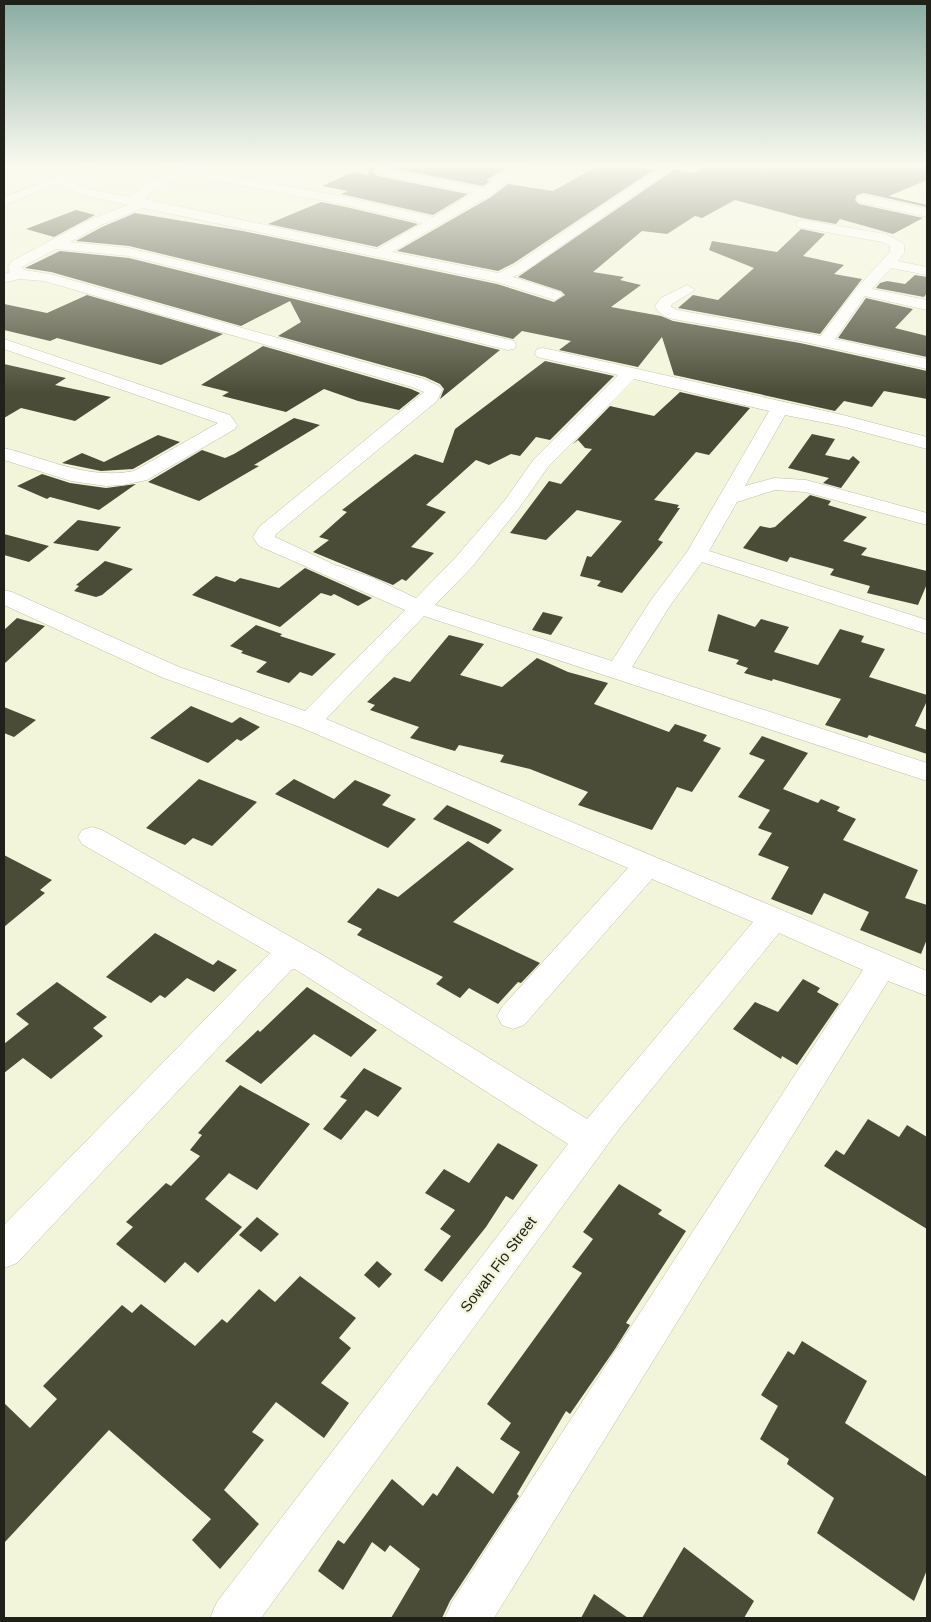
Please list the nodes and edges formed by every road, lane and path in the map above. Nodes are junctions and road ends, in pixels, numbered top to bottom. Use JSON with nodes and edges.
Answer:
{"nodes":[{"id":1,"x":59,"y":243,"type":"edge"},
{"id":2,"x":322,"y":243,"type":"edge"},
{"id":3,"x":398,"y":243,"type":"edge"},
{"id":4,"x":557,"y":243,"type":"edge"},
{"id":5,"x":894,"y":243,"type":"edge"},
{"id":6,"x":55,"y":245,"type":"junction"},
{"id":7,"x":381,"y":253,"type":"junction"},
{"id":8,"x":888,"y":263,"type":"junction"},
{"id":9,"x":927,"y":271,"type":"edge"},
{"id":10,"x":11,"y":277,"type":"edge"},
{"id":11,"x":500,"y":278,"type":"junction"},
{"id":12,"x":687,"y":290,"type":"dead end"},
{"id":13,"x":862,"y":291,"type":"junction"},
{"id":14,"x":555,"y":295,"type":"dead end"},
{"id":15,"x":927,"y":304,"type":"edge"},
{"id":16,"x":825,"y":342,"type":"junction"},
{"id":17,"x":4,"y":344,"type":"edge"},
{"id":18,"x":508,"y":345,"type":"dead end"},
{"id":19,"x":542,"y":353,"type":"dead end"},
{"id":20,"x":927,"y":364,"type":"edge"},
{"id":21,"x":629,"y":374,"type":"junction"},
{"id":22,"x":780,"y":408,"type":"junction"},
{"id":23,"x":927,"y":443,"type":"edge"},
{"id":24,"x":4,"y":454,"type":"edge"},
{"id":25,"x":729,"y":498,"type":"junction"},
{"id":26,"x":927,"y":519,"type":"edge"},
{"id":27,"x":698,"y":554,"type":"junction"},
{"id":28,"x":4,"y":597,"type":"edge"},
{"id":29,"x":419,"y":608,"type":"junction"},
{"id":30,"x":927,"y":627,"type":"edge"},
{"id":31,"x":618,"y":670,"type":"junction"},
{"id":32,"x":309,"y":721,"type":"junction"},
{"id":33,"x":927,"y":772,"type":"edge"},
{"id":34,"x":92,"y":837,"type":"dead end"},
{"id":35,"x":648,"y":865,"type":"junction"},
{"id":36,"x":774,"y":918,"type":"junction"},
{"id":37,"x":310,"y":962,"type":"junction"},
{"id":38,"x":882,"y":966,"type":"junction"},
{"id":39,"x":927,"y":984,"type":"edge"},
{"id":40,"x":513,"y":1016,"type":"dead end"},
{"id":41,"x":591,"y":1140,"type":"junction"},
{"id":42,"x":4,"y":1251,"type":"edge"},
{"id":43,"x":233,"y":1618,"type":"edge"},
{"id":44,"x":468,"y":1618,"type":"edge"}],
"edges":[{"from":1,"to":6,"type":"street"},
{"from":2,"to":7,"type":"street"},
{"from":3,"to":7,"type":"street"},
{"from":4,"to":11,"type":"street"},
{"from":5,"to":8,"type":"street"},
{"from":6,"to":10,"type":"street"},
{"from":6,"to":18,"type":"street"},
{"from":7,"to":11,"type":"street"},
{"from":8,"to":9,"type":"street"},
{"from":8,"to":13,"type":"street"},
{"from":10,"to":29,"type":"street"},
{"from":11,"to":14,"type":"street"},
{"from":12,"to":16,"type":"street"},
{"from":13,"to":15,"type":"street"},
{"from":13,"to":16,"type":"street"},
{"from":16,"to":20,"type":"street"},
{"from":17,"to":24,"type":"street"},
{"from":19,"to":21,"type":"street"},
{"from":21,"to":22,"type":"street"},
{"from":21,"to":29,"type":"street"},
{"from":22,"to":23,"type":"street"},
{"from":22,"to":25,"type":"street"},
{"from":25,"to":26,"type":"street"},
{"from":25,"to":27,"type":"street"},
{"from":27,"to":30,"type":"street"},
{"from":27,"to":31,"type":"street"},
{"from":28,"to":32,"type":"street"},
{"from":29,"to":31,"type":"street"},
{"from":29,"to":32,"type":"street"},
{"from":31,"to":33,"type":"street"},
{"from":32,"to":35,"type":"street"},
{"from":34,"to":37,"type":"street"},
{"from":35,"to":36,"type":"street"},
{"from":35,"to":40,"type":"street"},
{"from":36,"to":38,"type":"street"},
{"from":36,"to":41,"type":"street","name":"Sowah Fio Street"},
{"from":37,"to":41,"type":"street"},
{"from":37,"to":42,"type":"street"},
{"from":38,"to":39,"type":"street"},
{"from":38,"to":44,"type":"street"},
{"from":41,"to":43,"type":"street","name":"Sowah Fio Street"}]}
